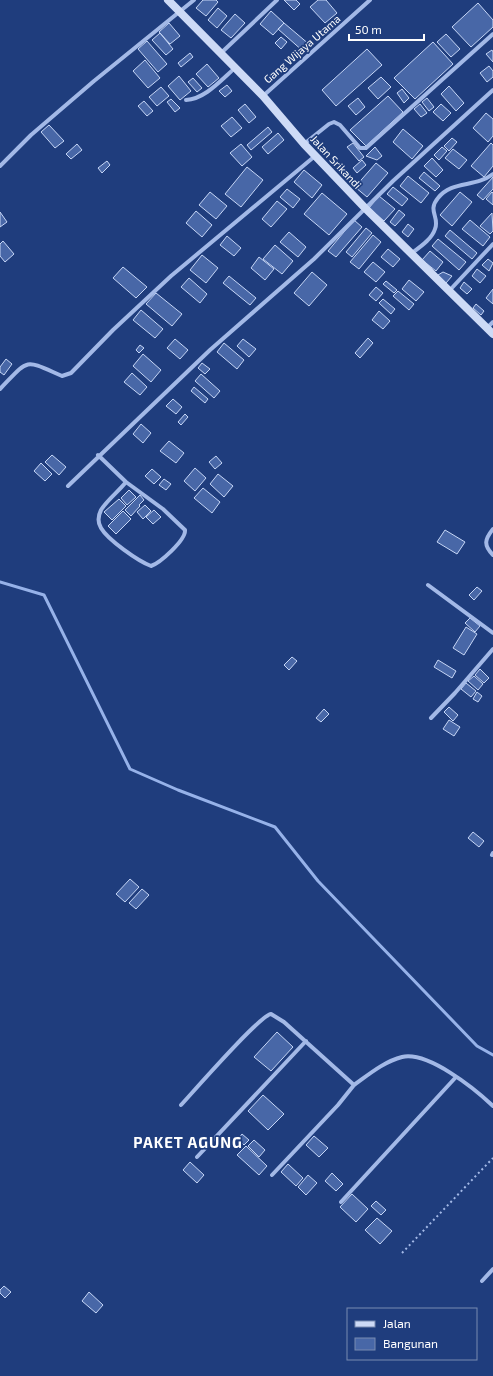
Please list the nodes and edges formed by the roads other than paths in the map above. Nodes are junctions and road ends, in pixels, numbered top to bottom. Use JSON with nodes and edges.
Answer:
{"nodes":[{"id":1,"x":168,"y":0,"type":"edge"},
{"id":2,"x":194,"y":0,"type":"edge"},
{"id":3,"x":277,"y":0,"type":"edge"},
{"id":4,"x":370,"y":0,"type":"edge"},
{"id":5,"x":180,"y":12,"type":"junction"},
{"id":6,"x":493,"y":34,"type":"edge"},
{"id":7,"x":220,"y":54,"type":"junction"},
{"id":8,"x":235,"y":68,"type":"junction"},
{"id":9,"x":493,"y":90,"type":"edge"},
{"id":10,"x":262,"y":96,"type":"junction"},
{"id":11,"x":186,"y":100,"type":"dead end"},
{"id":12,"x":304,"y":144,"type":"junction"},
{"id":13,"x":315,"y":156,"type":"junction"},
{"id":14,"x":0,"y":166,"type":"edge"},
{"id":15,"x":493,"y":174,"type":"edge"},
{"id":16,"x":365,"y":208,"type":"junction"},
{"id":17,"x":493,"y":244,"type":"edge"},
{"id":18,"x":412,"y":253,"type":"junction"},
{"id":19,"x":449,"y":291,"type":"junction"},
{"id":20,"x":493,"y":322,"type":"edge"},
{"id":21,"x":490,"y":331,"type":"edge"},
{"id":22,"x":0,"y":389,"type":"edge"},
{"id":23,"x":98,"y":455,"type":"junction"},
{"id":24,"x":126,"y":482,"type":"junction"},
{"id":25,"x":68,"y":486,"type":"dead end"},
{"id":26,"x":493,"y":529,"type":"edge"},
{"id":27,"x":493,"y":554,"type":"edge"},
{"id":28,"x":428,"y":585,"type":"dead end"},
{"id":29,"x":493,"y":633,"type":"edge"},
{"id":30,"x":493,"y":649,"type":"edge"},
{"id":31,"x":431,"y":718,"type":"dead end"},
{"id":32,"x":306,"y":1041,"type":"junction"},
{"id":33,"x":456,"y":1077,"type":"junction"},
{"id":34,"x":354,"y":1085,"type":"junction"},
{"id":35,"x":181,"y":1105,"type":"dead end"},
{"id":36,"x":493,"y":1106,"type":"edge"},
{"id":37,"x":197,"y":1157,"type":"dead end"},
{"id":38,"x":272,"y":1174,"type":"dead end"},
{"id":39,"x":341,"y":1202,"type":"dead end"},
{"id":40,"x":493,"y":1269,"type":"edge"},
{"id":41,"x":482,"y":1281,"type":"dead end"}],
"edges":[{"from":1,"to":5,"type":"street","name":"Jalan Srikandi"},
{"from":2,"to":5,"type":"street"},
{"from":3,"to":7,"type":"street"},
{"from":4,"to":10,"type":"street","name":"Gang Wijaya Utama"},
{"from":5,"to":7,"type":"street","name":"Jalan Srikandi"},
{"from":5,"to":14,"type":"street"},
{"from":6,"to":12,"type":"street"},
{"from":7,"to":8,"type":"street","name":"Jalan Srikandi"},
{"from":8,"to":10,"type":"street","name":"Jalan Srikandi"},
{"from":8,"to":11,"type":"street"},
{"from":9,"to":16,"type":"street"},
{"from":10,"to":12,"type":"street","name":"Jalan Srikandi"},
{"from":12,"to":13,"type":"street","name":"Jalan Srikandi"},
{"from":13,"to":16,"type":"street","name":"Jalan Srikandi"},
{"from":13,"to":22,"type":"street"},
{"from":15,"to":18,"type":"street"},
{"from":16,"to":18,"type":"street","name":"Jalan Srikandi"},
{"from":16,"to":23,"type":"street"},
{"from":17,"to":19,"type":"street"},
{"from":18,"to":19,"type":"street","name":"Jalan Srikandi"},
{"from":19,"to":21,"type":"street","name":"Jalan Srikandi"},
{"from":20,"to":21,"type":"street"},
{"from":23,"to":24,"type":"street"},
{"from":23,"to":25,"type":"street"},
{"from":24,"to":24,"type":"street"},
{"from":26,"to":27,"type":"street"},
{"from":28,"to":29,"type":"street"},
{"from":30,"to":31,"type":"street"},
{"from":32,"to":34,"type":"street"},
{"from":32,"to":35,"type":"street"},
{"from":32,"to":37,"type":"street"},
{"from":33,"to":34,"type":"street"},
{"from":33,"to":36,"type":"street"},
{"from":33,"to":39,"type":"street"},
{"from":34,"to":38,"type":"street"},
{"from":40,"to":41,"type":"street"}]}
